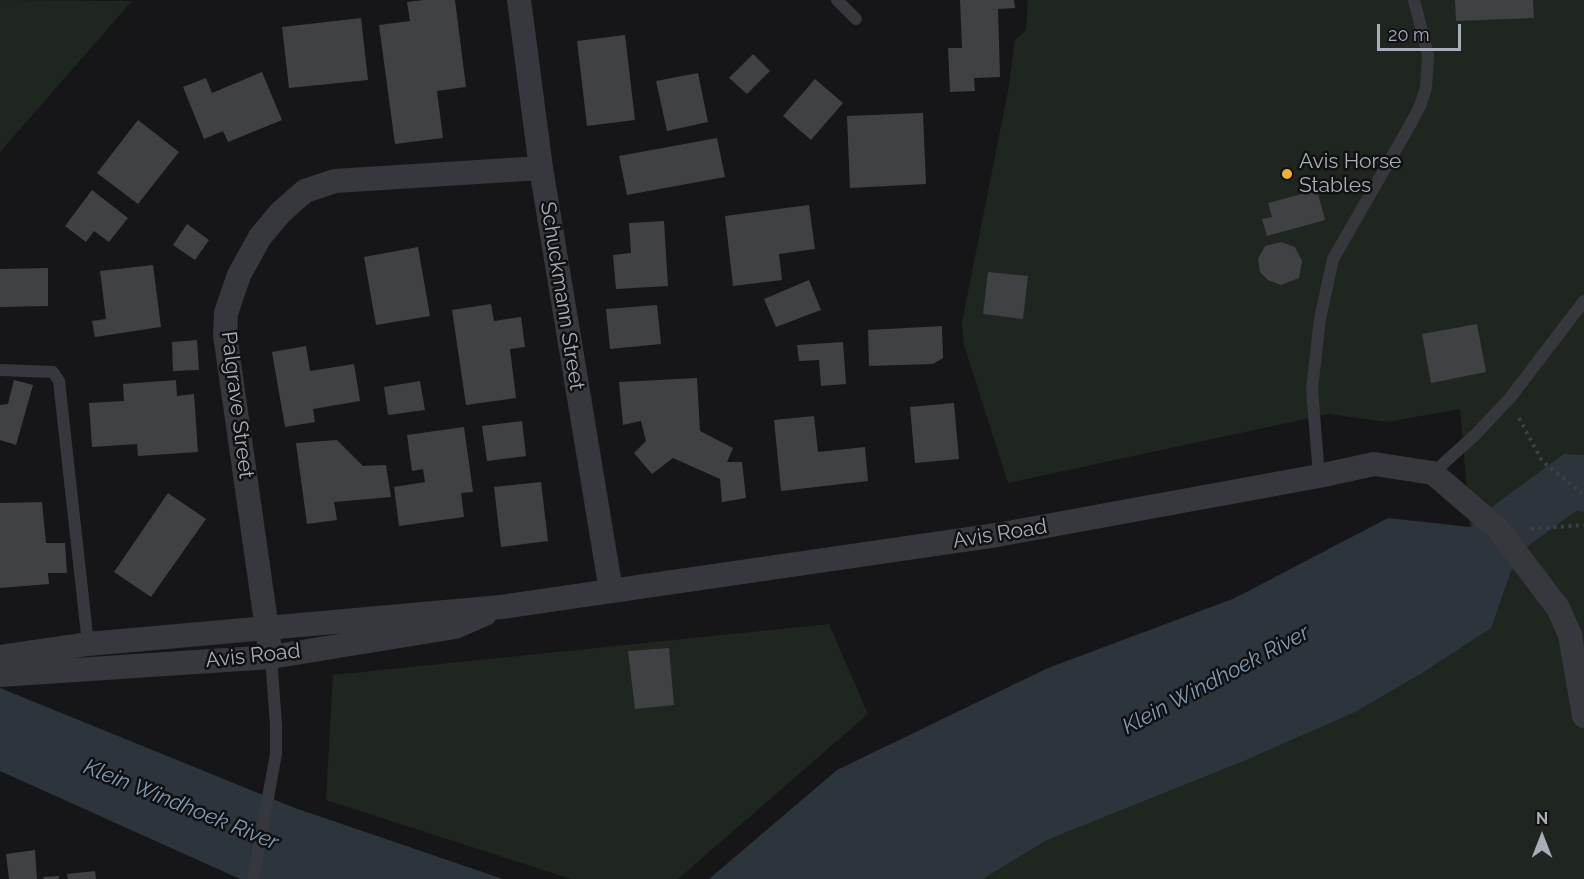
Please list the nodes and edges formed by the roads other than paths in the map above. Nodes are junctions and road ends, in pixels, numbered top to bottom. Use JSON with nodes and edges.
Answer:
{"nodes":[{"id":1,"x":519,"y":0,"type":"edge"},
{"id":2,"x":837,"y":0,"type":"edge"},
{"id":3,"x":1414,"y":0,"type":"edge"},
{"id":4,"x":856,"y":19,"type":"dead end"},
{"id":5,"x":541,"y":168,"type":"junction"},
{"id":6,"x":1584,"y":301,"type":"edge"},
{"id":7,"x":0,"y":370,"type":"edge"},
{"id":8,"x":1432,"y":473,"type":"junction"},
{"id":9,"x":1319,"y":476,"type":"junction"},
{"id":10,"x":611,"y":591,"type":"junction"},
{"id":11,"x":501,"y":607,"type":"junction"},
{"id":12,"x":267,"y":627,"type":"junction"},
{"id":13,"x":88,"y":644,"type":"junction"},
{"id":14,"x":0,"y":657,"type":"edge"},
{"id":15,"x":271,"y":657,"type":"junction"},
{"id":16,"x":0,"y":675,"type":"edge"},
{"id":17,"x":1584,"y":716,"type":"edge"},
{"id":18,"x":253,"y":879,"type":"edge"}],
"edges":[{"from":1,"to":5,"type":"street","name":"Schuckmann Street"},
{"from":2,"to":4,"type":"lane"},
{"from":3,"to":9,"type":"lane"},
{"from":5,"to":10,"type":"street","name":"Schuckmann Street"},
{"from":5,"to":12,"type":"street","name":"Palgrave Street"},
{"from":6,"to":8,"type":"lane"},
{"from":7,"to":13,"type":"lane"},
{"from":8,"to":9,"type":"street","name":"Avis Road"},
{"from":8,"to":17,"type":"street"},
{"from":9,"to":10,"type":"street","name":"Avis Road"},
{"from":10,"to":11,"type":"street","name":"Avis Road"},
{"from":11,"to":12,"type":"street","name":"Avis Road"},
{"from":11,"to":15,"type":"street","name":"Avis Road"},
{"from":12,"to":13,"type":"street","name":"Avis Road"},
{"from":12,"to":15,"type":"street","name":"Palgrave Street"},
{"from":13,"to":14,"type":"street","name":"Avis Road"},
{"from":15,"to":16,"type":"street","name":"Avis Road"},
{"from":15,"to":18,"type":"lane","name":"Palgrave Street"}]}
